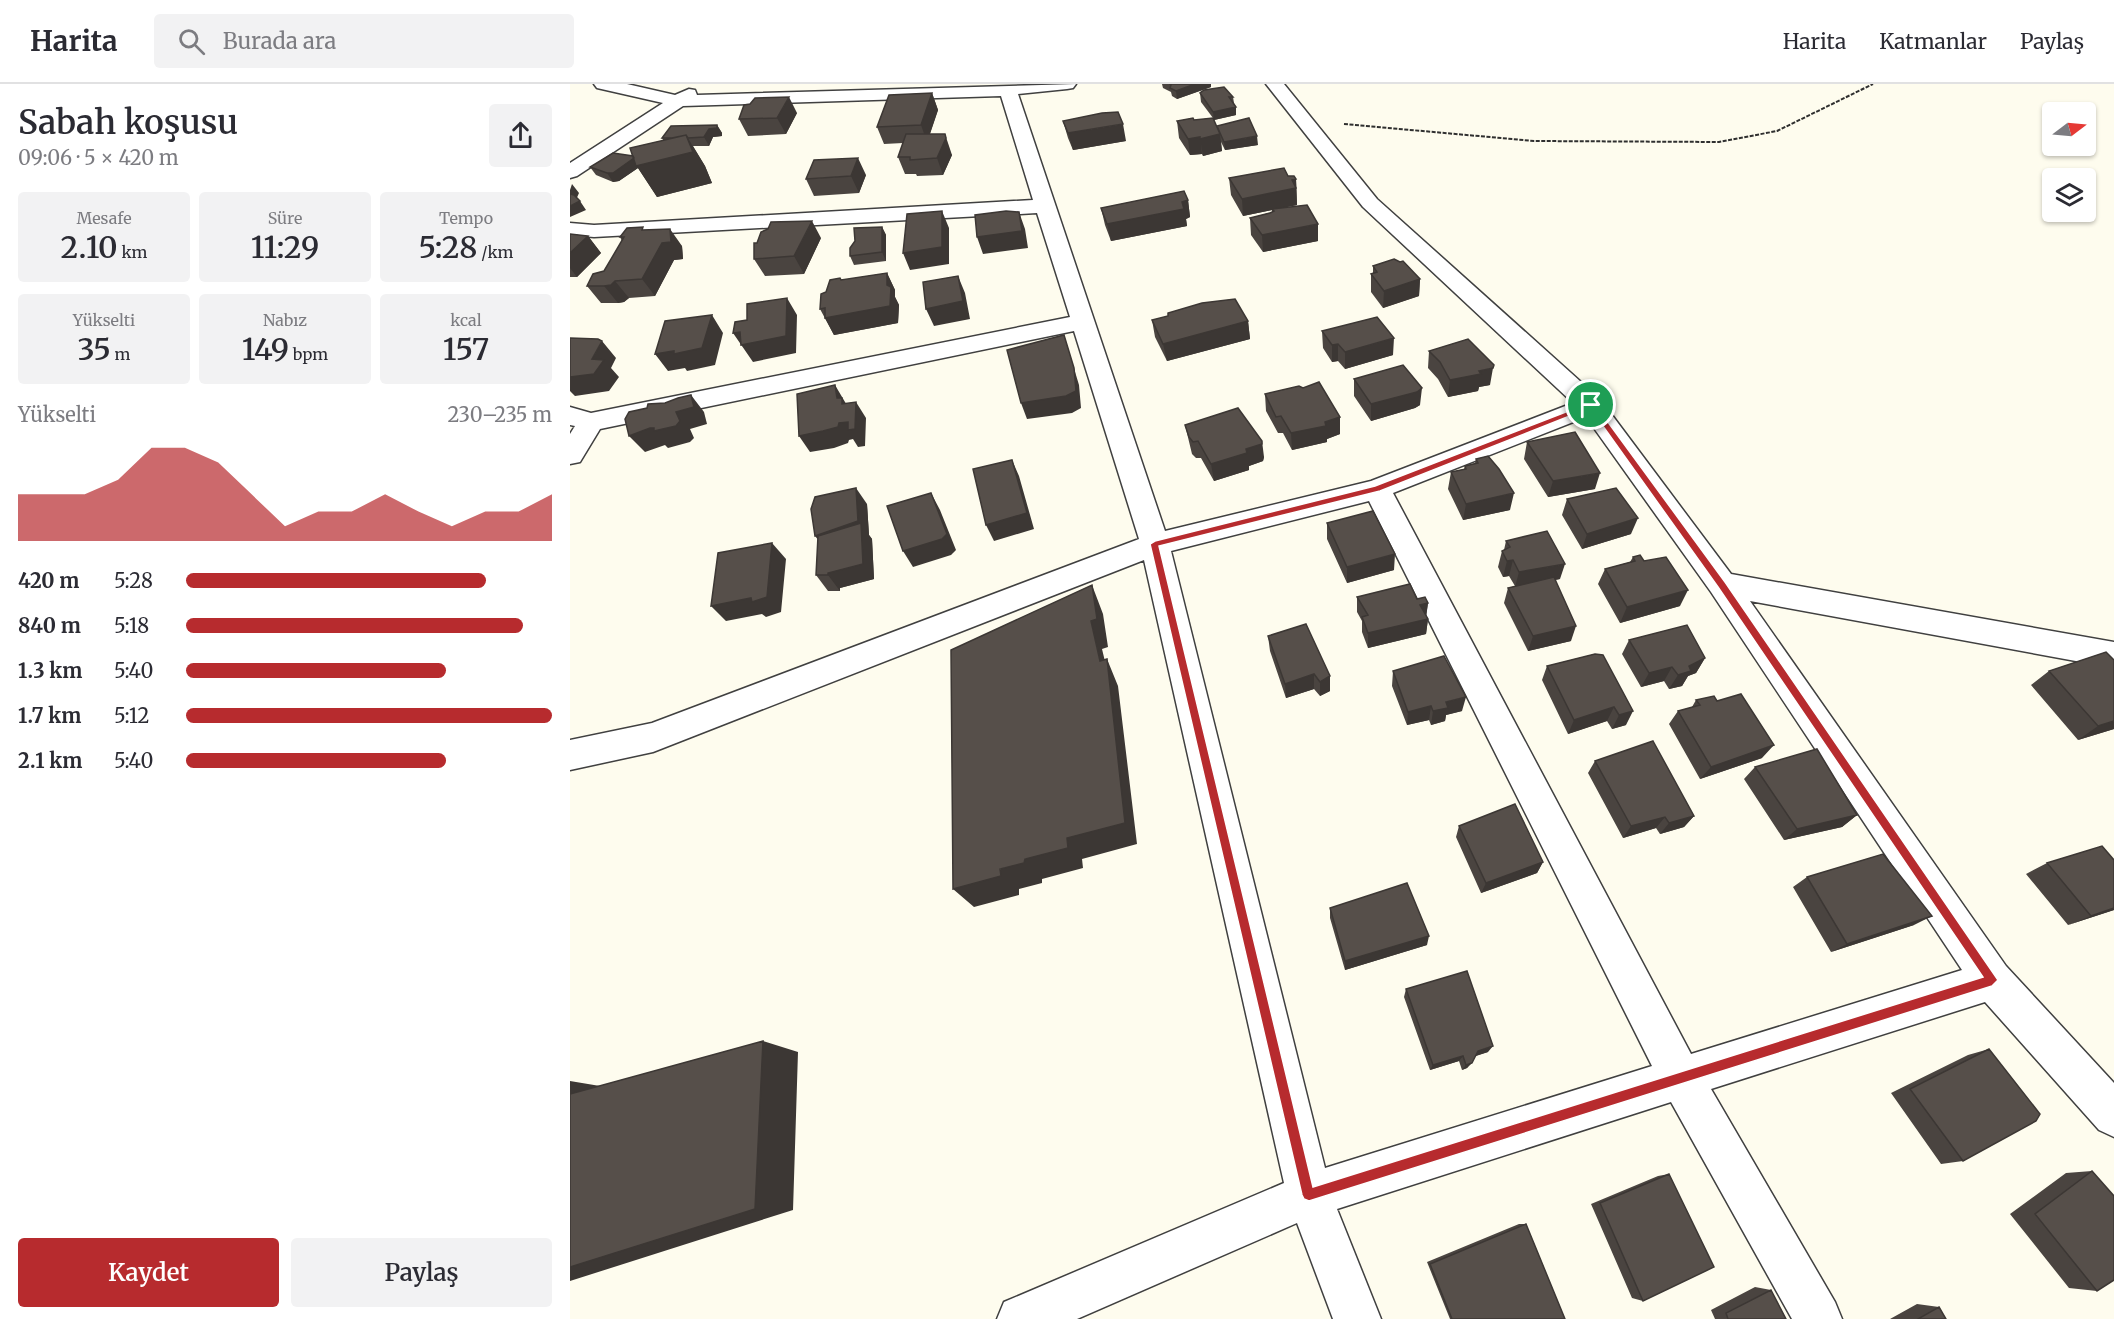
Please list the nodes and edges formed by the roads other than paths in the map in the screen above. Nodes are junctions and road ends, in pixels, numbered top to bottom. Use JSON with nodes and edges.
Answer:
{"nodes":[{"id":1,"x":603,"y":84,"type":"edge"},
{"id":2,"x":706,"y":84,"type":"edge"},
{"id":3,"x":1067,"y":84,"type":"edge"},
{"id":4,"x":1275,"y":84,"type":"edge"},
{"id":5,"x":1008,"y":90,"type":"junction"},
{"id":6,"x":678,"y":101,"type":"junction"},
{"id":7,"x":570,"y":172,"type":"edge"},
{"id":8,"x":1045,"y":206,"type":"junction"},
{"id":9,"x":570,"y":229,"type":"edge"},
{"id":10,"x":1082,"y":322,"type":"junction"},
{"id":11,"x":1591,"y":405,"type":"junction"},
{"id":12,"x":581,"y":419,"type":"edge"},
{"id":13,"x":570,"y":455,"type":"edge"},
{"id":14,"x":1377,"y":489,"type":"junction"},
{"id":15,"x":1155,"y":544,"type":"junction"},
{"id":16,"x":1722,"y":584,"type":"junction"},
{"id":17,"x":2114,"y":654,"type":"edge"},
{"id":18,"x":570,"y":755,"type":"edge"},
{"id":19,"x":1992,"y":980,"type":"junction"},
{"id":20,"x":1681,"y":1078,"type":"junction"},
{"id":21,"x":2114,"y":1115,"type":"edge"},
{"id":22,"x":1309,"y":1195,"type":"junction"},
{"id":23,"x":1020,"y":1319,"type":"edge"},
{"id":24,"x":1357,"y":1319,"type":"edge"},
{"id":25,"x":1818,"y":1319,"type":"edge"}],
"edges":[{"from":1,"to":6,"type":"street"},
{"from":2,"to":6,"type":"street"},
{"from":3,"to":5,"type":"street"},
{"from":4,"to":11,"type":"street"},
{"from":5,"to":6,"type":"street"},
{"from":5,"to":8,"type":"street"},
{"from":6,"to":7,"type":"street"},
{"from":8,"to":9,"type":"street"},
{"from":8,"to":10,"type":"street"},
{"from":10,"to":12,"type":"street"},
{"from":10,"to":15,"type":"street"},
{"from":11,"to":14,"type":"street"},
{"from":11,"to":16,"type":"street"},
{"from":12,"to":13,"type":"street"},
{"from":14,"to":15,"type":"street"},
{"from":14,"to":20,"type":"street"},
{"from":15,"to":18,"type":"street"},
{"from":15,"to":22,"type":"street"},
{"from":16,"to":17,"type":"street"},
{"from":16,"to":19,"type":"street"},
{"from":19,"to":20,"type":"street"},
{"from":19,"to":21,"type":"street"},
{"from":20,"to":22,"type":"street"},
{"from":20,"to":25,"type":"street"},
{"from":22,"to":23,"type":"street"},
{"from":22,"to":24,"type":"street"}]}
